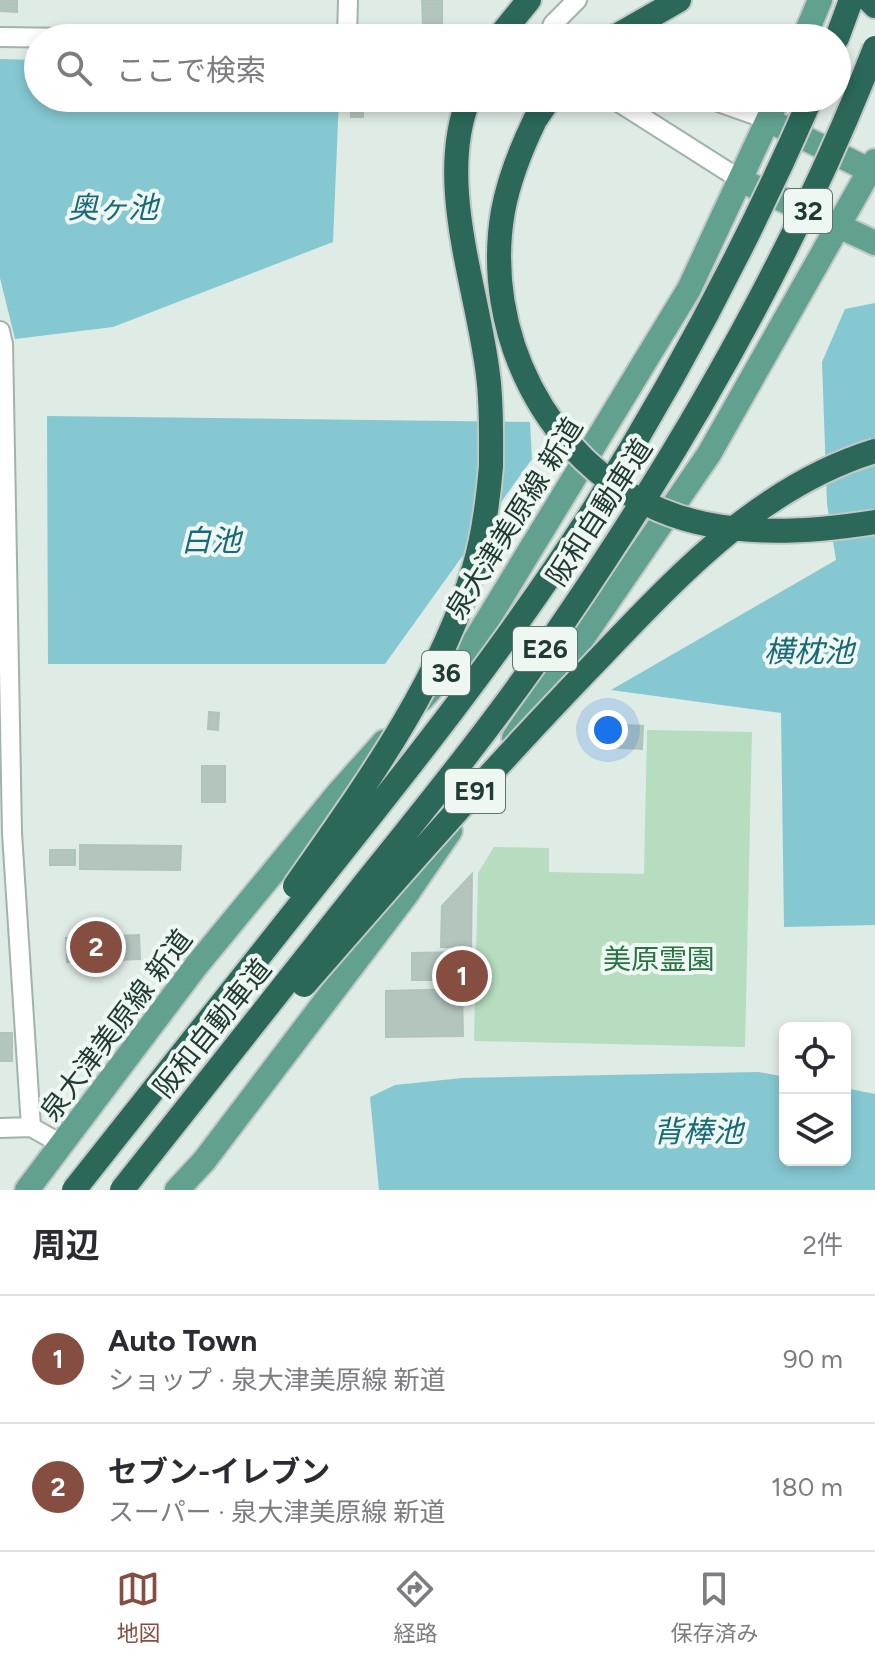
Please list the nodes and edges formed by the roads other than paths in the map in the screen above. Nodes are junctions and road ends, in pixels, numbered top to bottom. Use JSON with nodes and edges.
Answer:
{"nodes":[{"id":1,"x":348,"y":0,"type":"edge"},
{"id":2,"x":529,"y":0,"type":"edge"},
{"id":3,"x":577,"y":0,"type":"edge"},
{"id":4,"x":679,"y":0,"type":"edge"},
{"id":5,"x":820,"y":0,"type":"edge"},
{"id":6,"x":851,"y":0,"type":"edge"},
{"id":7,"x":869,"y":0,"type":"edge"},
{"id":8,"x":875,"y":6,"type":"edge"},
{"id":9,"x":347,"y":24,"type":"edge"},
{"id":10,"x":509,"y":24,"type":"edge"},
{"id":11,"x":553,"y":24,"type":"edge"},
{"id":12,"x":637,"y":24,"type":"edge"},
{"id":13,"x":810,"y":24,"type":"edge"},
{"id":14,"x":842,"y":24,"type":"edge"},
{"id":15,"x":0,"y":37,"type":"edge"},
{"id":16,"x":24,"y":37,"type":"edge"},
{"id":17,"x":875,"y":48,"type":"edge"},
{"id":18,"x":851,"y":103,"type":"edge"},
{"id":19,"x":466,"y":112,"type":"edge"},
{"id":20,"x":540,"y":112,"type":"edge"},
{"id":21,"x":634,"y":112,"type":"edge"},
{"id":22,"x":772,"y":112,"type":"edge"},
{"id":23,"x":778,"y":112,"type":"edge"},
{"id":24,"x":805,"y":112,"type":"edge"},
{"id":25,"x":847,"y":112,"type":"edge"},
{"id":26,"x":874,"y":168,"type":"edge"},
{"id":27,"x":741,"y":180,"type":"junction"},
{"id":28,"x":839,"y":224,"type":"junction"},
{"id":29,"x":875,"y":243,"type":"edge"},
{"id":30,"x":1,"y":340,"type":"edge"},
{"id":31,"x":875,"y":451,"type":"edge"},
{"id":32,"x":875,"y":522,"type":"edge"},
{"id":33,"x":9,"y":935,"type":"edge"},
{"id":34,"x":171,"y":1066,"type":"junction"},
{"id":35,"x":31,"y":1127,"type":"junction"},
{"id":36,"x":0,"y":1128,"type":"edge"},
{"id":37,"x":63,"y":1145,"type":"junction"},
{"id":38,"x":27,"y":1190,"type":"edge"},
{"id":39,"x":74,"y":1190,"type":"edge"},
{"id":40,"x":124,"y":1190,"type":"edge"},
{"id":41,"x":177,"y":1190,"type":"edge"}],
"edges":[{"from":1,"to":9,"type":"street"},
{"from":2,"to":10,"type":"highway"},
{"from":3,"to":11,"type":"street"},
{"from":4,"to":12,"type":"highway"},
{"from":5,"to":13,"type":"main road"},
{"from":6,"to":14,"type":"highway"},
{"from":7,"to":8,"type":"highway"},
{"from":15,"to":16,"type":"street"},
{"from":17,"to":18,"type":"highway","name":"阪和自動車道","number":"E26","bridge":true},
{"from":19,"to":34,"type":"highway","bridge":true},
{"from":20,"to":32,"type":"highway","bridge":true},
{"from":21,"to":27,"type":"street"},
{"from":22,"to":27,"type":"main road","name":"泉大津美原線 新道","number":"36"},
{"from":23,"to":26,"type":"main road","number":"32"},
{"from":24,"to":34,"type":"highway","name":"阪和自動車道","number":"E26","bridge":true},
{"from":25,"to":40,"type":"highway","name":"阪和自動車道","number":"E26","bridge":true},
{"from":26,"to":28,"type":"main road"},
{"from":27,"to":28,"type":"main road","number":"32"},
{"from":27,"to":37,"type":"main road","name":"泉大津美原線 新道","number":"36"},
{"from":28,"to":29,"type":"main road","number":"32"},
{"from":28,"to":41,"type":"main road"},
{"from":30,"to":33,"type":"street"},
{"from":31,"to":40,"type":"highway","number":"E91","bridge":true},
{"from":33,"to":35,"type":"street"},
{"from":34,"to":39,"type":"highway","name":"阪和自動車道","number":"E26","bridge":true},
{"from":35,"to":36,"type":"street"},
{"from":35,"to":37,"type":"street"},
{"from":37,"to":38,"type":"main road","name":"泉大津美原線 新道","number":"36"}]}
